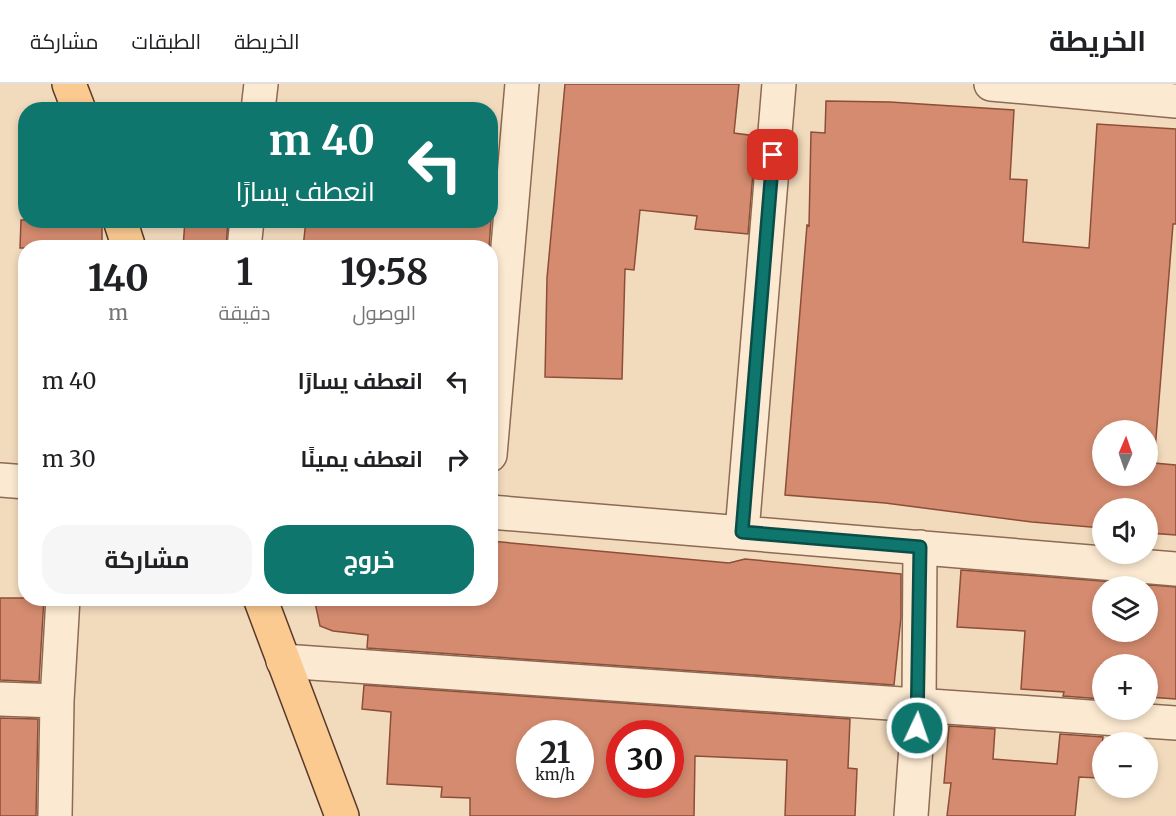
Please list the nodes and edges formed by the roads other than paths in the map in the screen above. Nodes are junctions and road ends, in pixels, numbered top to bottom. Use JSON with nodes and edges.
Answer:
{"nodes":[{"id":1,"x":69,"y":84,"type":"edge"},
{"id":2,"x":261,"y":84,"type":"edge"},
{"id":3,"x":522,"y":84,"type":"edge"},
{"id":4,"x":779,"y":84,"type":"edge"},
{"id":5,"x":991,"y":84,"type":"edge"},
{"id":6,"x":1023,"y":86,"type":"edge"},
{"id":7,"x":1176,"y":101,"type":"edge"},
{"id":8,"x":76,"y":102,"type":"edge"},
{"id":9,"x":259,"y":102,"type":"edge"},
{"id":10,"x":498,"y":362,"type":"edge"},
{"id":11,"x":0,"y":480,"type":"edge"},
{"id":12,"x":18,"y":481,"type":"edge"},
{"id":13,"x":498,"y":513,"type":"edge"},
{"id":14,"x":742,"y":532,"type":"junction"},
{"id":15,"x":920,"y":547,"type":"junction"},
{"id":16,"x":1176,"y":569,"type":"edge"},
{"id":17,"x":63,"y":606,"type":"edge"},
{"id":18,"x":263,"y":606,"type":"edge"},
{"id":19,"x":284,"y":661,"type":"junction"},
{"id":20,"x":0,"y":699,"type":"edge"},
{"id":21,"x":57,"y":701,"type":"junction"},
{"id":22,"x":919,"y":705,"type":"junction"},
{"id":23,"x":1176,"y":723,"type":"edge"},
{"id":24,"x":55,"y":816,"type":"edge"},
{"id":25,"x":342,"y":816,"type":"edge"},
{"id":26,"x":911,"y":816,"type":"edge"}],
"edges":[{"from":1,"to":8,"type":"main road"},
{"from":2,"to":9,"type":"street"},
{"from":3,"to":10,"type":"street"},
{"from":4,"to":14,"type":"street"},
{"from":5,"to":6,"type":"street"},
{"from":6,"to":7,"type":"street"},
{"from":11,"to":12,"type":"street"},
{"from":13,"to":14,"type":"street"},
{"from":14,"to":15,"type":"street"},
{"from":15,"to":16,"type":"street"},
{"from":15,"to":22,"type":"street"},
{"from":17,"to":21,"type":"street"},
{"from":18,"to":19,"type":"main road"},
{"from":19,"to":22,"type":"street"},
{"from":19,"to":25,"type":"main road"},
{"from":20,"to":21,"type":"street"},
{"from":21,"to":24,"type":"street"},
{"from":22,"to":23,"type":"street"},
{"from":22,"to":26,"type":"street"}]}
